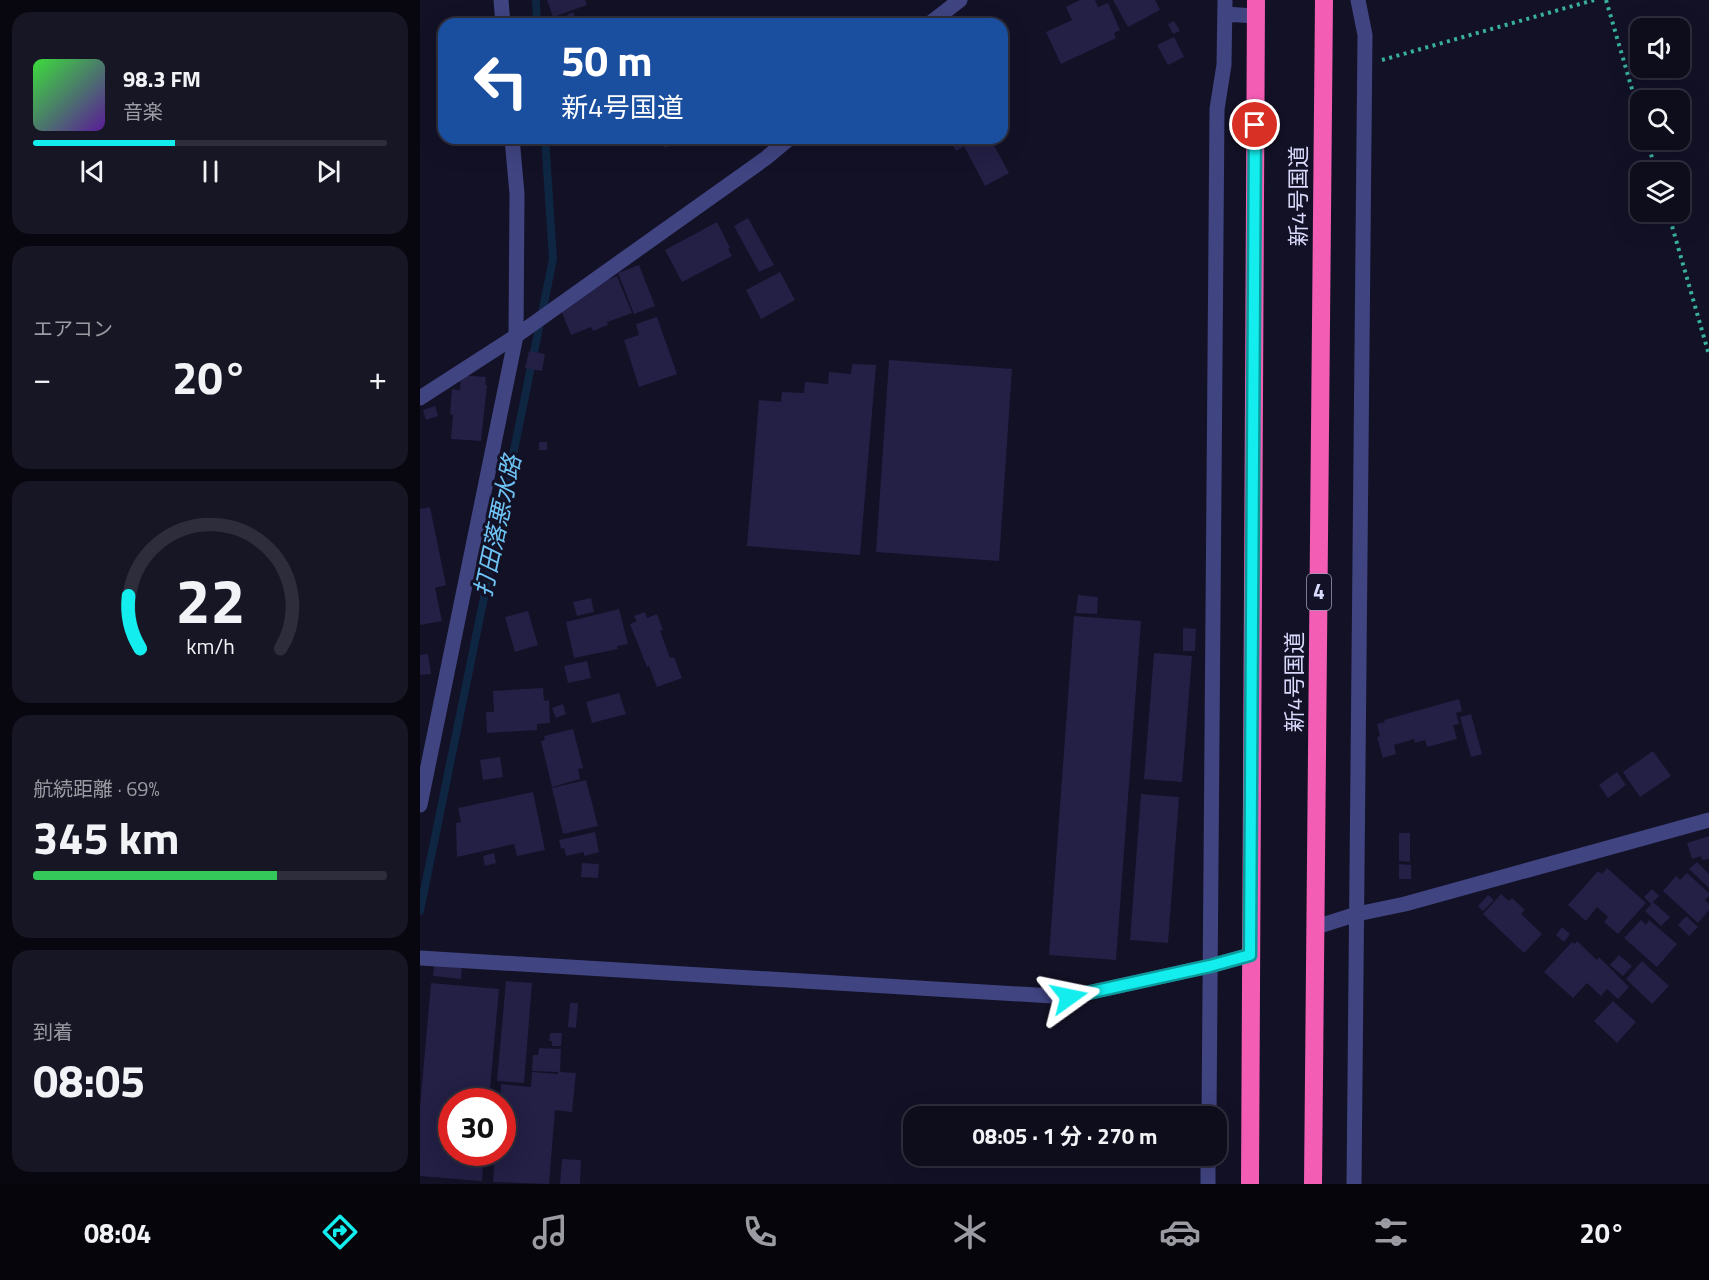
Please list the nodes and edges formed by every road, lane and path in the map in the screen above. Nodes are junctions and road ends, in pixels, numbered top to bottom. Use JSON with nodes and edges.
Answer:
{"nodes":[{"id":1,"x":501,"y":0,"type":"edge"},
{"id":2,"x":1324,"y":0,"type":"edge"},
{"id":3,"x":1358,"y":0,"type":"edge"},
{"id":4,"x":1594,"y":0,"type":"edge"},
{"id":5,"x":1606,"y":0,"type":"edge"},
{"id":6,"x":950,"y":3,"type":"edge"},
{"id":7,"x":1225,"y":7,"type":"edge"},
{"id":8,"x":1256,"y":8,"type":"edge"},
{"id":9,"x":502,"y":18,"type":"edge"},
{"id":10,"x":934,"y":18,"type":"edge"},
{"id":11,"x":1364,"y":65,"type":"junction"},
{"id":12,"x":1632,"y":90,"type":"edge"},
{"id":13,"x":513,"y":144,"type":"edge"},
{"id":14,"x":783,"y":144,"type":"edge"},
{"id":15,"x":1671,"y":222,"type":"edge"},
{"id":16,"x":516,"y":336,"type":"junction"},
{"id":17,"x":1709,"y":355,"type":"edge"},
{"id":18,"x":420,"y":398,"type":"edge"},
{"id":19,"x":420,"y":805,"type":"edge"},
{"id":20,"x":1709,"y":820,"type":"edge"},
{"id":21,"x":1357,"y":914,"type":"junction"},
{"id":22,"x":1316,"y":927,"type":"junction"},
{"id":23,"x":1250,"y":955,"type":"junction"},
{"id":24,"x":420,"y":958,"type":"edge"},
{"id":25,"x":1210,"y":966,"type":"junction"},
{"id":26,"x":1209,"y":1106,"type":"edge"},
{"id":27,"x":1208,"y":1166,"type":"edge"},
{"id":28,"x":1208,"y":1184,"type":"edge"},
{"id":29,"x":1250,"y":1184,"type":"edge"},
{"id":30,"x":1313,"y":1184,"type":"edge"},
{"id":31,"x":1354,"y":1184,"type":"edge"}],
"edges":[{"from":1,"to":9,"type":"street"},
{"from":2,"to":22,"type":"highway","name":"新4号国道","number":"4"},
{"from":3,"to":11,"type":"street"},
{"from":4,"to":11,"type":"path"},
{"from":5,"to":12,"type":"path"},
{"from":6,"to":10,"type":"street"},
{"from":7,"to":8,"type":"street"},
{"from":7,"to":25,"type":"street"},
{"from":8,"to":23,"type":"highway","name":"新4号国道"},
{"from":11,"to":21,"type":"street"},
{"from":13,"to":16,"type":"street"},
{"from":14,"to":16,"type":"street"},
{"from":15,"to":17,"type":"path"},
{"from":16,"to":18,"type":"street"},
{"from":16,"to":19,"type":"street"},
{"from":20,"to":21,"type":"street"},
{"from":21,"to":22,"type":"street"},
{"from":21,"to":31,"type":"street"},
{"from":22,"to":30,"type":"highway","name":"新4号国道","number":"4"},
{"from":23,"to":25,"type":"street"},
{"from":23,"to":29,"type":"highway","name":"新4号国道"},
{"from":24,"to":25,"type":"street"},
{"from":25,"to":26,"type":"street"},
{"from":27,"to":28,"type":"street"}]}
